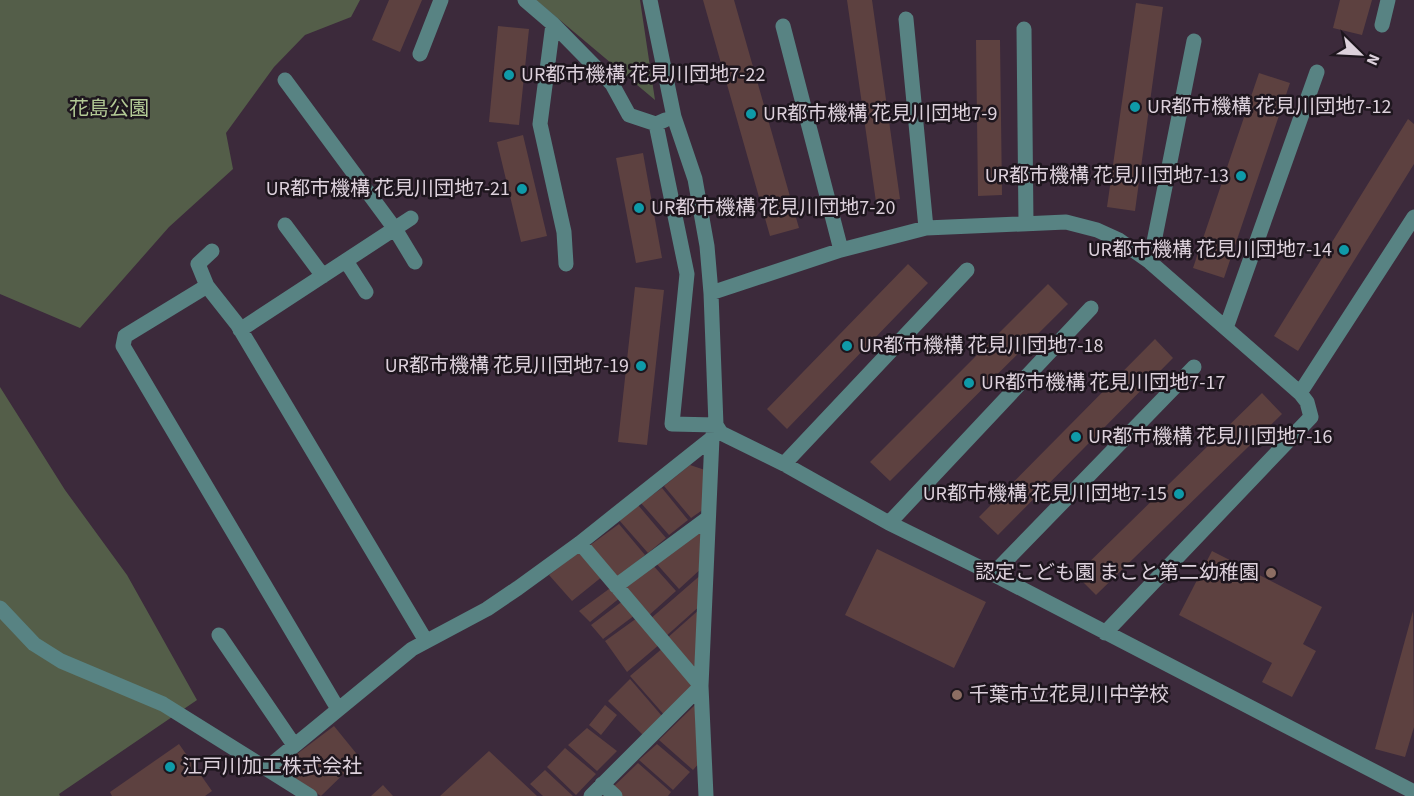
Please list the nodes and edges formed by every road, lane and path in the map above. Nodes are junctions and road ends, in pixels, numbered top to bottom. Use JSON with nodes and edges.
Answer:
{"nodes":[{"id":1,"x":441,"y":0,"type":"edge"},
{"id":2,"x":525,"y":0,"type":"edge"},
{"id":3,"x":650,"y":0,"type":"edge"},
{"id":4,"x":1388,"y":0,"type":"edge"},
{"id":5,"x":906,"y":19,"type":"dead end"},
{"id":6,"x":553,"y":24,"type":"junction"},
{"id":7,"x":1382,"y":25,"type":"dead end"},
{"id":8,"x":783,"y":26,"type":"dead end"},
{"id":9,"x":1023,"y":29,"type":"dead end"},
{"id":10,"x":1194,"y":41,"type":"dead end"},
{"id":11,"x":420,"y":54,"type":"dead end"},
{"id":12,"x":1317,"y":72,"type":"dead end"},
{"id":13,"x":285,"y":80,"type":"dead end"},
{"id":14,"x":674,"y":117,"type":"junction"},
{"id":15,"x":656,"y":124,"type":"junction"},
{"id":16,"x":1414,"y":217,"type":"edge"},
{"id":17,"x":411,"y":218,"type":"dead end"},
{"id":18,"x":1026,"y":224,"type":"junction"},
{"id":19,"x":285,"y":225,"type":"dead end"},
{"id":20,"x":926,"y":228,"type":"junction"},
{"id":21,"x":395,"y":229,"type":"junction"},
{"id":22,"x":841,"y":250,"type":"junction"},
{"id":23,"x":212,"y":251,"type":"dead end"},
{"id":24,"x":346,"y":261,"type":"junction"},
{"id":25,"x":415,"y":262,"type":"dead end"},
{"id":26,"x":1150,"y":262,"type":"junction"},
{"id":27,"x":566,"y":264,"type":"dead end"},
{"id":28,"x":967,"y":270,"type":"dead end"},
{"id":29,"x":323,"y":276,"type":"junction"},
{"id":30,"x":207,"y":285,"type":"junction"},
{"id":31,"x":366,"y":292,"type":"dead end"},
{"id":32,"x":711,"y":293,"type":"junction"},
{"id":33,"x":1091,"y":308,"type":"dead end"},
{"id":34,"x":1226,"y":328,"type":"junction"},
{"id":35,"x":240,"y":330,"type":"junction"},
{"id":36,"x":1194,"y":367,"type":"dead end"},
{"id":37,"x":1300,"y":393,"type":"junction"},
{"id":38,"x":714,"y":432,"type":"junction"},
{"id":39,"x":784,"y":464,"type":"junction"},
{"id":40,"x":708,"y":518,"type":"junction"},
{"id":41,"x":889,"y":523,"type":"junction"},
{"id":42,"x":580,"y":543,"type":"junction"},
{"id":43,"x":993,"y":574,"type":"junction"},
{"id":44,"x":616,"y":586,"type":"junction"},
{"id":45,"x":0,"y":608,"type":"edge"},
{"id":46,"x":1105,"y":633,"type":"junction"},
{"id":47,"x":219,"y":635,"type":"dead end"},
{"id":48,"x":426,"y":641,"type":"junction"},
{"id":49,"x":701,"y":686,"type":"junction"},
{"id":50,"x":338,"y":710,"type":"junction"},
{"id":51,"x":294,"y":745,"type":"junction"},
{"id":52,"x":267,"y":768,"type":"junction"},
{"id":53,"x":602,"y":784,"type":"junction"},
{"id":54,"x":1414,"y":792,"type":"edge"},
{"id":55,"x":310,"y":796,"type":"edge"},
{"id":56,"x":591,"y":796,"type":"edge"},
{"id":57,"x":615,"y":796,"type":"edge"},
{"id":58,"x":706,"y":796,"type":"edge"}],
"edges":[{"from":1,"to":11,"type":"street"},
{"from":2,"to":6,"type":"street"},
{"from":3,"to":14,"type":"street"},
{"from":4,"to":7,"type":"street"},
{"from":5,"to":20,"type":"street"},
{"from":6,"to":15,"type":"street"},
{"from":6,"to":27,"type":"street"},
{"from":8,"to":22,"type":"street"},
{"from":9,"to":18,"type":"street"},
{"from":10,"to":26,"type":"street"},
{"from":12,"to":34,"type":"street"},
{"from":13,"to":21,"type":"street"},
{"from":14,"to":15,"type":"street"},
{"from":14,"to":32,"type":"street"},
{"from":15,"to":38,"type":"street"},
{"from":16,"to":37,"type":"street"},
{"from":17,"to":21,"type":"street"},
{"from":18,"to":20,"type":"street"},
{"from":18,"to":26,"type":"street"},
{"from":19,"to":29,"type":"street"},
{"from":20,"to":22,"type":"street"},
{"from":21,"to":24,"type":"street"},
{"from":21,"to":25,"type":"street"},
{"from":22,"to":32,"type":"street"},
{"from":23,"to":30,"type":"street"},
{"from":24,"to":29,"type":"street"},
{"from":24,"to":31,"type":"street"},
{"from":26,"to":34,"type":"street"},
{"from":28,"to":39,"type":"street"},
{"from":29,"to":35,"type":"street"},
{"from":30,"to":35,"type":"street"},
{"from":30,"to":50,"type":"street"},
{"from":32,"to":38,"type":"street"},
{"from":33,"to":41,"type":"street"},
{"from":34,"to":37,"type":"street"},
{"from":35,"to":48,"type":"street"},
{"from":36,"to":43,"type":"street"},
{"from":37,"to":46,"type":"street"},
{"from":38,"to":39,"type":"street"},
{"from":38,"to":40,"type":"street"},
{"from":38,"to":42,"type":"street"},
{"from":39,"to":41,"type":"street"},
{"from":40,"to":44,"type":"street"},
{"from":40,"to":49,"type":"street"},
{"from":41,"to":43,"type":"street"},
{"from":42,"to":44,"type":"street"},
{"from":42,"to":48,"type":"street"},
{"from":43,"to":46,"type":"street"},
{"from":44,"to":49,"type":"street"},
{"from":45,"to":52,"type":"street"},
{"from":46,"to":54,"type":"street"},
{"from":47,"to":51,"type":"street"},
{"from":48,"to":50,"type":"street"},
{"from":49,"to":53,"type":"street"},
{"from":49,"to":58,"type":"street"},
{"from":50,"to":51,"type":"street"},
{"from":51,"to":52,"type":"street"},
{"from":52,"to":55,"type":"street"},
{"from":53,"to":56,"type":"street"},
{"from":53,"to":57,"type":"street"}]}
